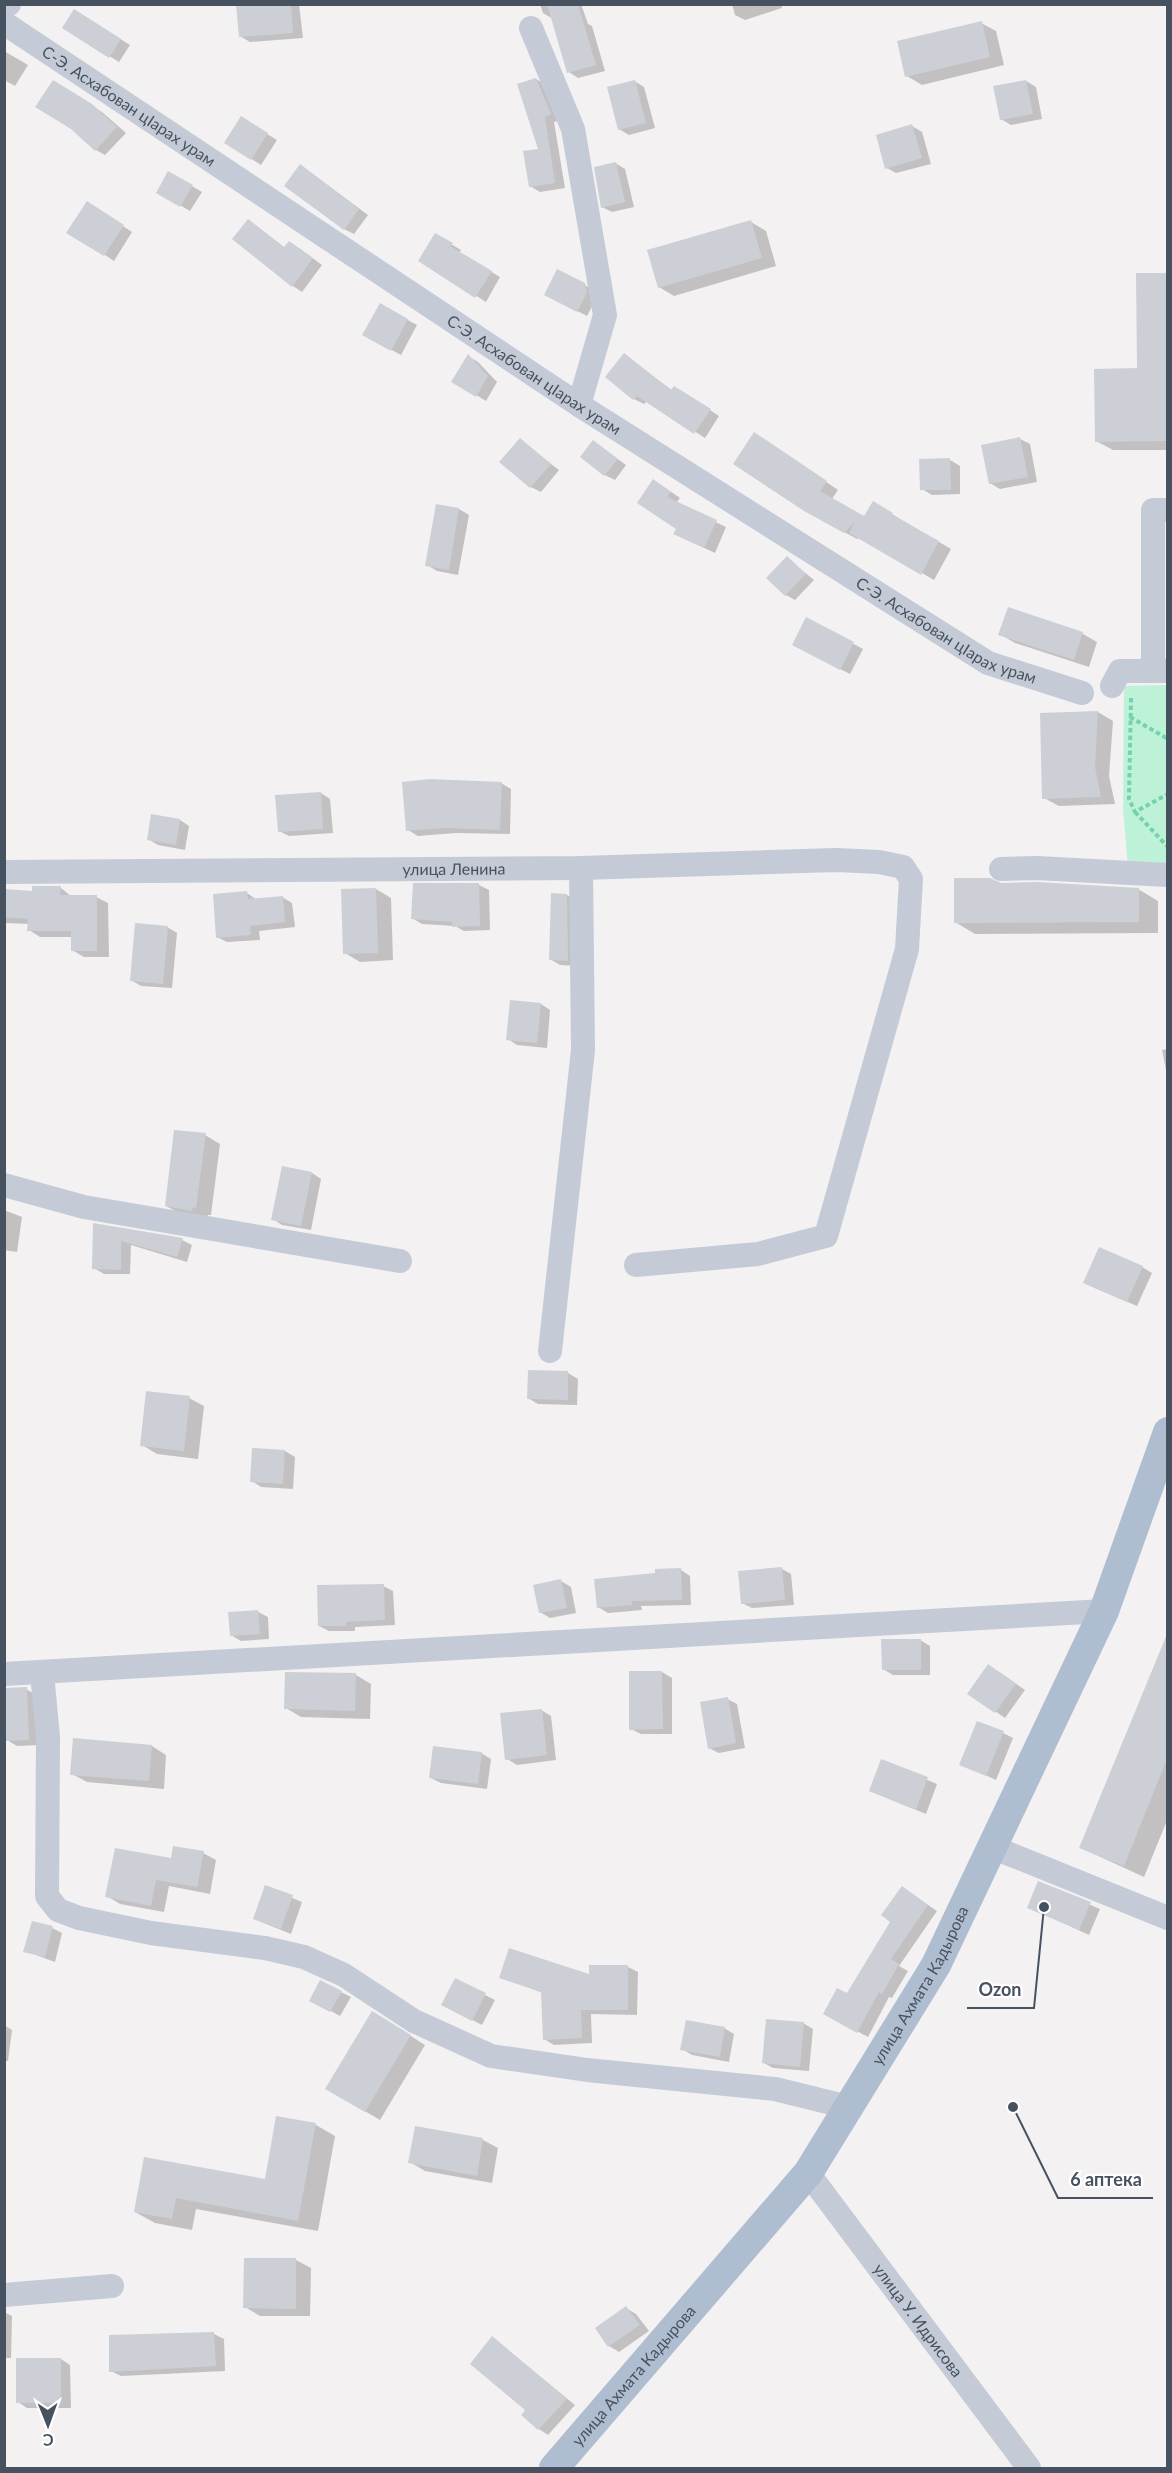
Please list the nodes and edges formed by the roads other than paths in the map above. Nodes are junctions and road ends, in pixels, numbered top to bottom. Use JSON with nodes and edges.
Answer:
{"nodes":[{"id":1,"x":9,"y":4,"type":"edge"},
{"id":2,"x":4,"y":5,"type":"edge"},
{"id":3,"x":4,"y":23,"type":"edge"},
{"id":4,"x":531,"y":28,"type":"dead end"},
{"id":5,"x":579,"y":405,"type":"junction"},
{"id":6,"x":1167,"y":510,"type":"edge"},
{"id":7,"x":1160,"y":671,"type":"edge"},
{"id":8,"x":1122,"y":687,"type":"road end"},
{"id":9,"x":1082,"y":693,"type":"dead end"},
{"id":10,"x":581,"y":868,"type":"junction"},
{"id":11,"x":1000,"y":869,"type":"dead end"},
{"id":12,"x":4,"y":872,"type":"edge"},
{"id":13,"x":1167,"y":875,"type":"edge"},
{"id":14,"x":4,"y":1185,"type":"edge"},
{"id":15,"x":400,"y":1261,"type":"dead end"},
{"id":16,"x":636,"y":1265,"type":"dead end"},
{"id":17,"x":550,"y":1351,"type":"dead end"},
{"id":18,"x":1167,"y":1432,"type":"edge"},
{"id":19,"x":1104,"y":1611,"type":"junction"},
{"id":20,"x":42,"y":1673,"type":"junction"},
{"id":21,"x":4,"y":1674,"type":"edge"},
{"id":22,"x":992,"y":1847,"type":"junction"},
{"id":23,"x":1167,"y":1918,"type":"edge"},
{"id":24,"x":848,"y":2107,"type":"junction"},
{"id":25,"x":808,"y":2173,"type":"junction"},
{"id":26,"x":112,"y":2286,"type":"dead end"},
{"id":27,"x":4,"y":2295,"type":"edge"},
{"id":28,"x":554,"y":2469,"type":"edge"},
{"id":29,"x":1029,"y":2469,"type":"edge"}],
"edges":[{"from":1,"to":2,"type":"street"},
{"from":3,"to":5,"type":"street","name":"С-Э. Асхабован цIарах урам"},
{"from":4,"to":5,"type":"street"},
{"from":5,"to":9,"type":"street","name":"С-Э. Асхабован цIарах урам"},
{"from":6,"to":7,"type":"street"},
{"from":7,"to":8,"type":"street"},
{"from":10,"to":12,"type":"street","name":"улица Ленина"},
{"from":10,"to":16,"type":"street","name":"улица Ленина"},
{"from":10,"to":17,"type":"street"},
{"from":11,"to":13,"type":"street"},
{"from":14,"to":15,"type":"street"},
{"from":18,"to":19,"type":"main road","name":"улица Ахмата Кадырова"},
{"from":19,"to":20,"type":"street"},
{"from":19,"to":22,"type":"main road","name":"улица Ахмата Кадырова"},
{"from":20,"to":21,"type":"street"},
{"from":20,"to":24,"type":"street"},
{"from":22,"to":23,"type":"street"},
{"from":22,"to":24,"type":"main road","name":"улица Ахмата Кадырова"},
{"from":24,"to":25,"type":"main road","name":"улица Ахмата Кадырова"},
{"from":25,"to":28,"type":"main road","name":"улица Ахмата Кадырова"},
{"from":25,"to":29,"type":"street","name":"улица У. Идрисова"},
{"from":26,"to":27,"type":"street"}]}
